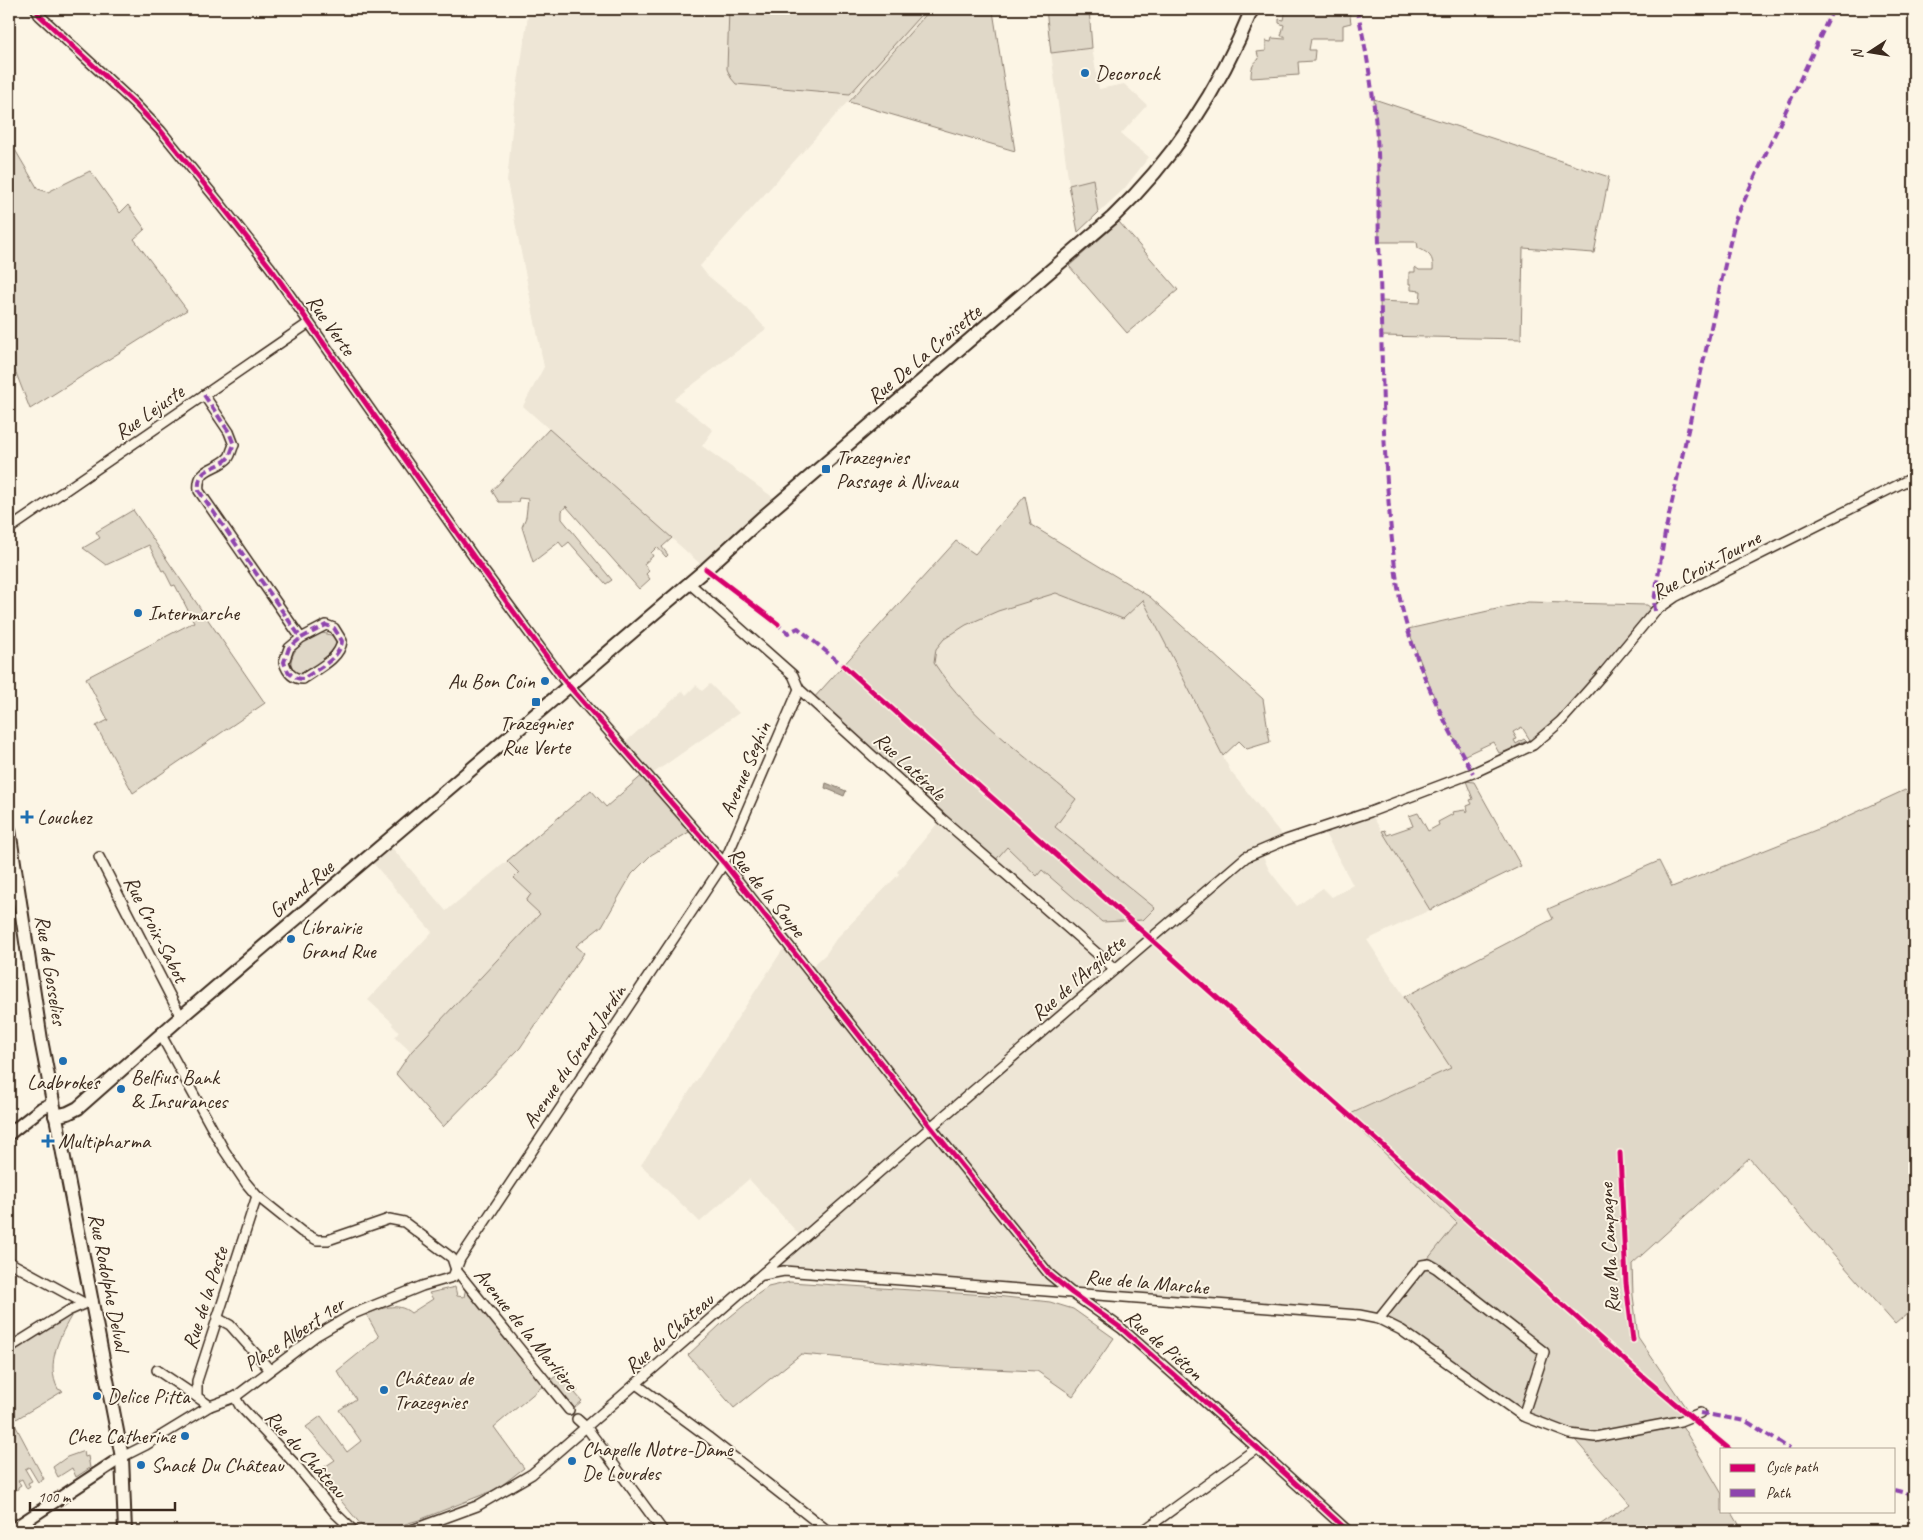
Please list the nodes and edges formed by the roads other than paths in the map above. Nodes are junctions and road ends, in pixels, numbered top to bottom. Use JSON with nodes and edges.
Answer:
{"nodes":[{"id":1,"x":36,"y":9,"type":"edge"},
{"id":2,"x":1252,"y":9,"type":"edge"},
{"id":3,"x":309,"y":323,"type":"junction"},
{"id":4,"x":204,"y":395,"type":"junction"},
{"id":5,"x":1914,"y":477,"type":"edge"},
{"id":6,"x":9,"y":530,"type":"edge"},
{"id":7,"x":689,"y":583,"type":"junction"},
{"id":8,"x":300,"y":638,"type":"junction"},
{"id":9,"x":568,"y":685,"type":"junction"},
{"id":10,"x":799,"y":689,"type":"junction"},
{"id":11,"x":1473,"y":773,"type":"joint"},
{"id":12,"x":9,"y":830,"type":"edge"},
{"id":13,"x":99,"y":857,"type":"dead end"},
{"id":14,"x":724,"y":863,"type":"junction"},
{"id":15,"x":1114,"y":969,"type":"junction"},
{"id":16,"x":181,"y":1017,"type":"junction"},
{"id":17,"x":161,"y":1035,"type":"junction"},
{"id":18,"x":54,"y":1109,"type":"junction"},
{"id":19,"x":931,"y":1127,"type":"junction"},
{"id":20,"x":9,"y":1134,"type":"edge"},
{"id":21,"x":257,"y":1196,"type":"junction"},
{"id":22,"x":9,"y":1262,"type":"edge"},
{"id":23,"x":456,"y":1270,"type":"junction"},
{"id":24,"x":762,"y":1275,"type":"junction"},
{"id":25,"x":1072,"y":1293,"type":"junction"},
{"id":26,"x":88,"y":1301,"type":"junction"},
{"id":27,"x":217,"y":1318,"type":"junction"},
{"id":28,"x":1379,"y":1319,"type":"junction"},
{"id":29,"x":9,"y":1348,"type":"edge"},
{"id":30,"x":157,"y":1370,"type":"dead end"},
{"id":31,"x":270,"y":1370,"type":"junction"},
{"id":32,"x":636,"y":1384,"type":"junction"},
{"id":33,"x":197,"y":1397,"type":"junction"},
{"id":34,"x":235,"y":1397,"type":"junction"},
{"id":35,"x":210,"y":1406,"type":"junction"},
{"id":36,"x":569,"y":1410,"type":"dead end"},
{"id":37,"x":1700,"y":1413,"type":"dead end"},
{"id":38,"x":1523,"y":1416,"type":"junction"},
{"id":39,"x":577,"y":1419,"type":"dead end"},
{"id":40,"x":587,"y":1428,"type":"junction"},
{"id":41,"x":1258,"y":1448,"type":"junction"},
{"id":42,"x":122,"y":1457,"type":"junction"},
{"id":43,"x":10,"y":1531,"type":"edge"},
{"id":44,"x":125,"y":1531,"type":"edge"},
{"id":45,"x":354,"y":1531,"type":"edge"},
{"id":46,"x":409,"y":1531,"type":"edge"},
{"id":47,"x":663,"y":1531,"type":"edge"},
{"id":48,"x":828,"y":1531,"type":"edge"},
{"id":49,"x":1143,"y":1531,"type":"edge"},
{"id":50,"x":1348,"y":1531,"type":"edge"}],
"edges":[{"from":1,"to":3,"type":"street","name":"Rue Verte"},
{"from":2,"to":7,"type":"main road","name":"Rue De La Croisette"},
{"from":3,"to":4,"type":"street","name":"Rue Lejuste"},
{"from":3,"to":9,"type":"street","name":"Rue Verte"},
{"from":4,"to":6,"type":"street","name":"Rue Lejuste"},
{"from":4,"to":8,"type":"street"},
{"from":5,"to":11,"type":"street","name":"Rue Croix-Tourne"},
{"from":7,"to":9,"type":"main road","name":"Rue De La Croisette"},
{"from":7,"to":10,"type":"street","name":"Rue Latérale"},
{"from":8,"to":8,"type":"street"},
{"from":9,"to":14,"type":"street","name":"Rue de la Soupe"},
{"from":9,"to":16,"type":"main road","name":"Grand-Rue"},
{"from":10,"to":14,"type":"street","name":"Avenue Seghin"},
{"from":10,"to":15,"type":"street","name":"Rue Latérale"},
{"from":11,"to":15,"type":"street","name":"Rue de l'Argilette"},
{"from":12,"to":18,"type":"main road","name":"Rue de Gosselies"},
{"from":13,"to":16,"type":"street","name":"Rue Croix-Sabot"},
{"from":14,"to":19,"type":"street","name":"Rue de la Soupe"},
{"from":14,"to":23,"type":"street","name":"Avenue du Grand Jardin"},
{"from":15,"to":19,"type":"street","name":"Rue de l'Argilette"},
{"from":16,"to":17,"type":"main road","name":"Grand-Rue"},
{"from":17,"to":18,"type":"main road","name":"Grand-Rue"},
{"from":17,"to":21,"type":"street"},
{"from":18,"to":20,"type":"street"},
{"from":18,"to":26,"type":"main road","name":"Rue Rodolphe Delval"},
{"from":19,"to":24,"type":"street","name":"Rue du Château"},
{"from":19,"to":25,"type":"street","name":"Rue de Piéton"},
{"from":21,"to":23,"type":"street","name":"Avenue de la Marlière"},
{"from":21,"to":27,"type":"street","name":"Rue de la Poste"},
{"from":22,"to":26,"type":"street"},
{"from":23,"to":31,"type":"street","name":"Place Albert 1er"},
{"from":23,"to":36,"type":"street","name":"Avenue de la Marlière"},
{"from":24,"to":25,"type":"street","name":"Rue de la Marche"},
{"from":24,"to":32,"type":"street","name":"Rue du Château"},
{"from":25,"to":28,"type":"street","name":"Rue de la Marche"},
{"from":25,"to":41,"type":"street","name":"Rue de Piéton"},
{"from":26,"to":29,"type":"street"},
{"from":26,"to":42,"type":"main road","name":"Rue Rodolphe Delval"},
{"from":27,"to":31,"type":"street"},
{"from":27,"to":33,"type":"street","name":"Rue de la Poste"},
{"from":28,"to":38,"type":"street","name":"Rue de la Marche"},
{"from":28,"to":38,"type":"street"},
{"from":30,"to":33,"type":"street"},
{"from":31,"to":34,"type":"street","name":"Place Albert 1er"},
{"from":32,"to":40,"type":"street","name":"Rue du Château"},
{"from":32,"to":48,"type":"street"},
{"from":33,"to":35,"type":"street"},
{"from":34,"to":35,"type":"street","name":"Place Albert 1er"},
{"from":34,"to":45,"type":"street","name":"Rue du Château"},
{"from":35,"to":42,"type":"street","name":"Place Albert 1er"},
{"from":37,"to":38,"type":"street","name":"Rue de la Marche"},
{"from":39,"to":40,"type":"street","name":"Avenue de la Marlière"},
{"from":40,"to":46,"type":"street","name":"Rue du Château"},
{"from":40,"to":47,"type":"street","name":"Avenue de la Marlière"},
{"from":41,"to":49,"type":"street"},
{"from":41,"to":50,"type":"street","name":"Rue de Piéton"},
{"from":42,"to":43,"type":"street"},
{"from":42,"to":44,"type":"main road","name":"Rue Rodolphe Delval"}]}
